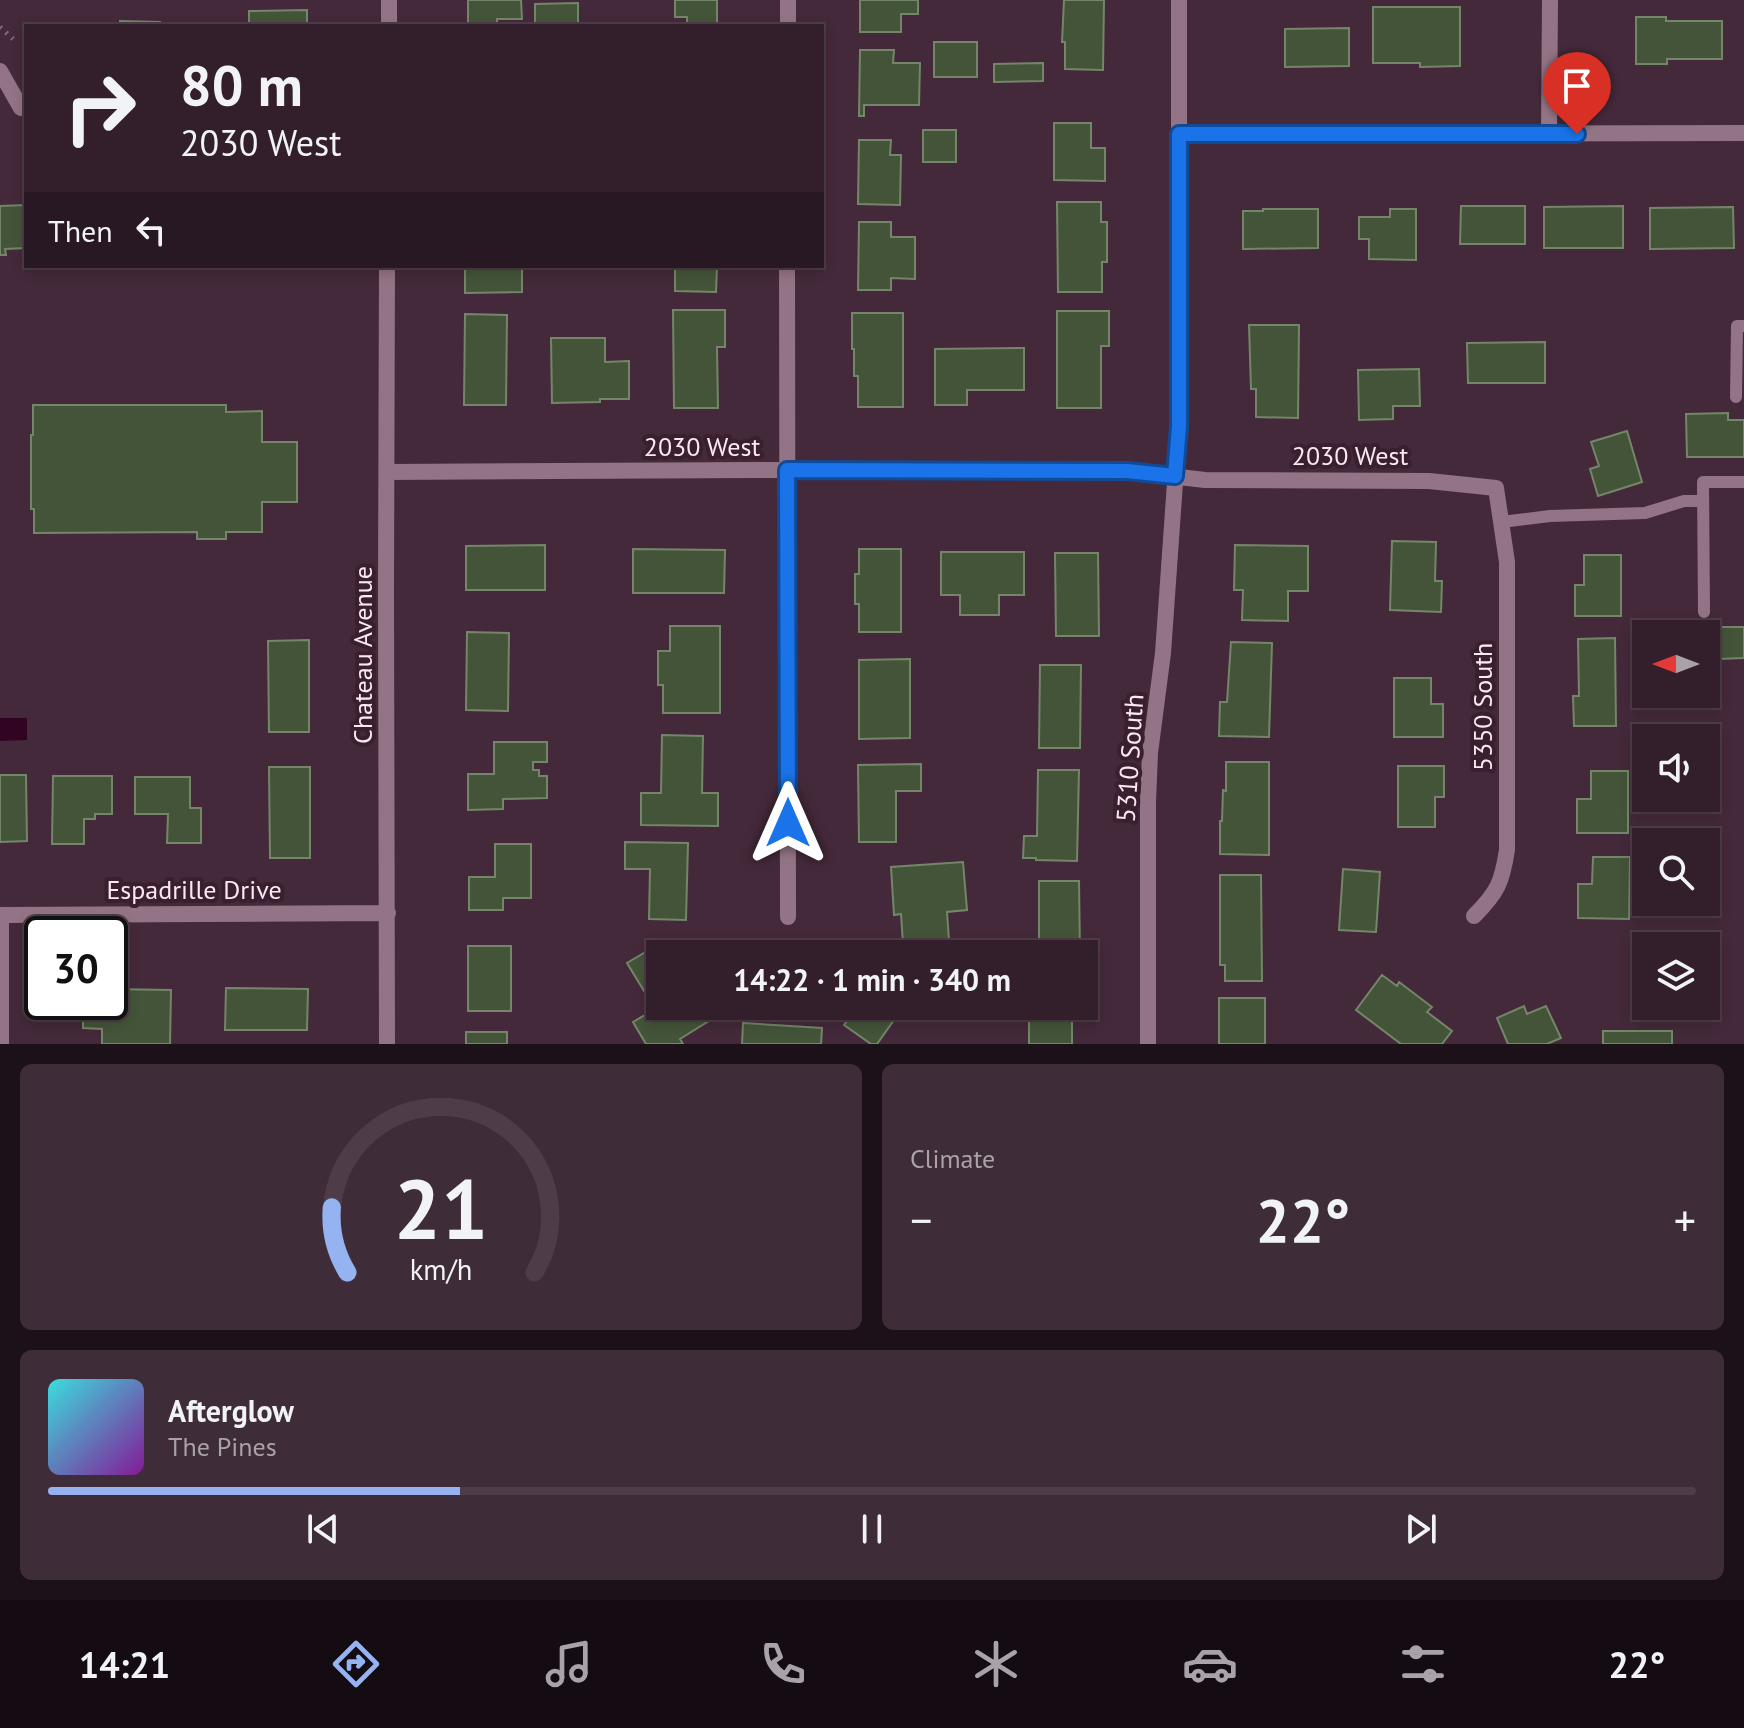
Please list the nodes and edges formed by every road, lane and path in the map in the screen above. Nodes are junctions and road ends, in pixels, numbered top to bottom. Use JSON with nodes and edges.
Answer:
{"nodes":[{"id":1,"x":389,"y":0,"type":"edge"},
{"id":2,"x":788,"y":0,"type":"edge"},
{"id":3,"x":1179,"y":0,"type":"edge"},
{"id":4,"x":1550,"y":0,"type":"edge"},
{"id":5,"x":389,"y":24,"type":"edge"},
{"id":6,"x":788,"y":24,"type":"edge"},
{"id":7,"x":0,"y":27,"type":"edge"},
{"id":8,"x":13,"y":39,"type":"dead end"},
{"id":9,"x":0,"y":71,"type":"edge"},
{"id":10,"x":21,"y":108,"type":"dead end"},
{"id":11,"x":1744,"y":133,"type":"edge"},
{"id":12,"x":1179,"y":134,"type":"junction"},
{"id":13,"x":1549,"y":134,"type":"junction"},
{"id":14,"x":387,"y":268,"type":"edge"},
{"id":15,"x":787,"y":268,"type":"edge"},
{"id":16,"x":1744,"y":326,"type":"edge"},
{"id":17,"x":1736,"y":397,"type":"dead end"},
{"id":18,"x":787,"y":470,"type":"junction"},
{"id":19,"x":387,"y":472,"type":"junction"},
{"id":20,"x":1175,"y":476,"type":"junction"},
{"id":21,"x":1744,"y":482,"type":"edge"},
{"id":22,"x":1496,"y":488,"type":"joint"},
{"id":23,"x":1703,"y":501,"type":"junction"},
{"id":24,"x":1501,"y":522,"type":"junction"},
{"id":25,"x":1704,"y":612,"type":"dead end"},
{"id":26,"x":388,"y":913,"type":"junction"},
{"id":27,"x":1,"y":915,"type":"edge"},
{"id":28,"x":1474,"y":916,"type":"dead end"},
{"id":29,"x":788,"y":917,"type":"dead end"},
{"id":30,"x":1,"y":1044,"type":"edge"},
{"id":31,"x":387,"y":1044,"type":"edge"},
{"id":32,"x":1148,"y":1044,"type":"edge"}],
"edges":[{"from":1,"to":5,"type":"street"},
{"from":2,"to":6,"type":"street"},
{"from":3,"to":12,"type":"street","name":"5310 South"},
{"from":4,"to":13,"type":"street"},
{"from":7,"to":8,"type":"path"},
{"from":9,"to":10,"type":"street"},
{"from":11,"to":13,"type":"street"},
{"from":12,"to":13,"type":"street"},
{"from":12,"to":20,"type":"street","name":"5310 South"},
{"from":14,"to":19,"type":"street","name":"Chateau Avenue"},
{"from":15,"to":18,"type":"street"},
{"from":16,"to":17,"type":"lane"},
{"from":18,"to":19,"type":"street","name":"2030 West"},
{"from":18,"to":20,"type":"street","name":"2030 West"},
{"from":18,"to":29,"type":"street"},
{"from":19,"to":26,"type":"street","name":"Chateau Avenue"},
{"from":20,"to":22,"type":"street","name":"2030 West"},
{"from":20,"to":32,"type":"street","name":"5310 South"},
{"from":21,"to":23,"type":"lane"},
{"from":22,"to":24,"type":"street","name":"5350 South"},
{"from":23,"to":24,"type":"lane"},
{"from":23,"to":25,"type":"lane"},
{"from":24,"to":28,"type":"street","name":"5350 South"},
{"from":26,"to":27,"type":"street","name":"Espadrille Drive"},
{"from":26,"to":31,"type":"street","name":"Chateau Avenue"},
{"from":27,"to":30,"type":"street"}]}
